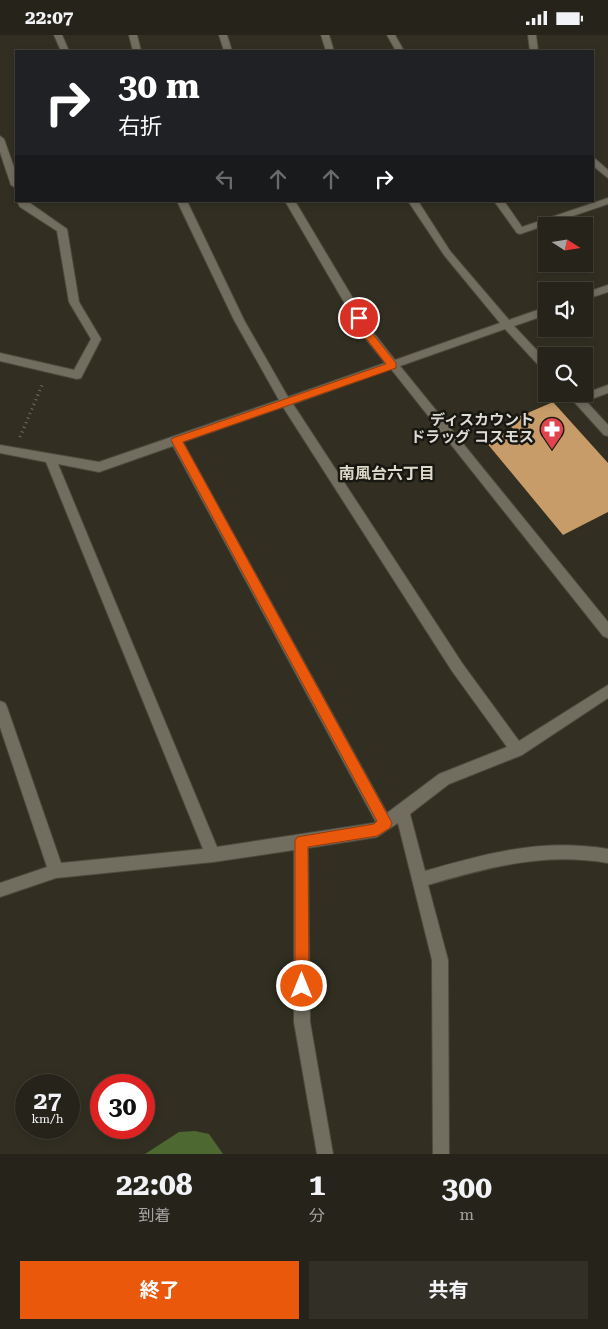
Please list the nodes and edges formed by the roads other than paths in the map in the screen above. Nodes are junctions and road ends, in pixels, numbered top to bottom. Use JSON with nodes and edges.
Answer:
{"nodes":[{"id":1,"x":58,"y":35,"type":"edge"},
{"id":2,"x":134,"y":35,"type":"edge"},
{"id":3,"x":223,"y":35,"type":"edge"},
{"id":4,"x":325,"y":35,"type":"edge"},
{"id":5,"x":391,"y":35,"type":"edge"},
{"id":6,"x":532,"y":35,"type":"edge"},
{"id":7,"x":65,"y":50,"type":"edge"},
{"id":8,"x":137,"y":50,"type":"edge"},
{"id":9,"x":228,"y":50,"type":"edge"},
{"id":10,"x":330,"y":50,"type":"edge"},
{"id":11,"x":399,"y":50,"type":"edge"},
{"id":12,"x":534,"y":50,"type":"edge"},
{"id":13,"x":0,"y":139,"type":"edge"},
{"id":14,"x":594,"y":161,"type":"edge"},
{"id":15,"x":608,"y":175,"type":"edge"},
{"id":16,"x":15,"y":182,"type":"edge"},
{"id":17,"x":608,"y":201,"type":"edge"},
{"id":18,"x":22,"y":202,"type":"edge"},
{"id":19,"x":182,"y":202,"type":"edge"},
{"id":20,"x":291,"y":202,"type":"edge"},
{"id":21,"x":414,"y":202,"type":"edge"},
{"id":22,"x":500,"y":202,"type":"edge"},
{"id":23,"x":608,"y":288,"type":"edge"},
{"id":24,"x":593,"y":294,"type":"edge"},
{"id":25,"x":538,"y":314,"type":"edge"},
{"id":26,"x":508,"y":326,"type":"junction"},
{"id":27,"x":0,"y":357,"type":"edge"},
{"id":28,"x":538,"y":358,"type":"edge"},
{"id":29,"x":393,"y":366,"type":"junction"},
{"id":30,"x":608,"y":389,"type":"edge"},
{"id":31,"x":593,"y":393,"type":"edge"},
{"id":32,"x":580,"y":402,"type":"edge"},
{"id":33,"x":286,"y":403,"type":"junction"},
{"id":34,"x":608,"y":432,"type":"edge"},
{"id":35,"x":176,"y":440,"type":"junction"},
{"id":36,"x":0,"y":449,"type":"edge"},
{"id":37,"x":50,"y":457,"type":"junction"},
{"id":38,"x":608,"y":632,"type":"edge"},
{"id":39,"x":608,"y":691,"type":"edge"},
{"id":40,"x":0,"y":707,"type":"edge"},
{"id":41,"x":517,"y":750,"type":"junction"},
{"id":42,"x":402,"y":811,"type":"junction"},
{"id":43,"x":386,"y":823,"type":"junction"},
{"id":44,"x":301,"y":841,"type":"junction"},
{"id":45,"x":213,"y":855,"type":"junction"},
{"id":46,"x":608,"y":856,"type":"edge"},
{"id":47,"x":56,"y":871,"type":"junction"},
{"id":48,"x":420,"y":879,"type":"junction"},
{"id":49,"x":0,"y":890,"type":"edge"},
{"id":50,"x":325,"y":1154,"type":"edge"},
{"id":51,"x":441,"y":1154,"type":"edge"}],
"edges":[{"from":1,"to":7,"type":"street"},
{"from":2,"to":8,"type":"street"},
{"from":3,"to":9,"type":"street"},
{"from":4,"to":10,"type":"street"},
{"from":5,"to":11,"type":"street"},
{"from":6,"to":12,"type":"street"},
{"from":13,"to":16,"type":"street"},
{"from":14,"to":15,"type":"street"},
{"from":17,"to":22,"type":"street"},
{"from":18,"to":27,"type":"street"},
{"from":19,"to":33,"type":"street"},
{"from":20,"to":29,"type":"street"},
{"from":21,"to":26,"type":"street"},
{"from":23,"to":24,"type":"street"},
{"from":25,"to":26,"type":"street"},
{"from":26,"to":28,"type":"street"},
{"from":26,"to":29,"type":"street"},
{"from":29,"to":33,"type":"street"},
{"from":29,"to":38,"type":"street"},
{"from":30,"to":31,"type":"street"},
{"from":32,"to":34,"type":"street"},
{"from":33,"to":35,"type":"street"},
{"from":33,"to":41,"type":"street"},
{"from":35,"to":37,"type":"street"},
{"from":35,"to":43,"type":"street"},
{"from":36,"to":37,"type":"street"},
{"from":37,"to":45,"type":"street"},
{"from":39,"to":41,"type":"street"},
{"from":40,"to":47,"type":"street"},
{"from":41,"to":42,"type":"street"},
{"from":42,"to":43,"type":"street"},
{"from":42,"to":48,"type":"street"},
{"from":43,"to":44,"type":"street"},
{"from":44,"to":45,"type":"street"},
{"from":44,"to":50,"type":"street"},
{"from":45,"to":47,"type":"street"},
{"from":46,"to":48,"type":"street"},
{"from":47,"to":49,"type":"street"},
{"from":48,"to":51,"type":"street"}]}
